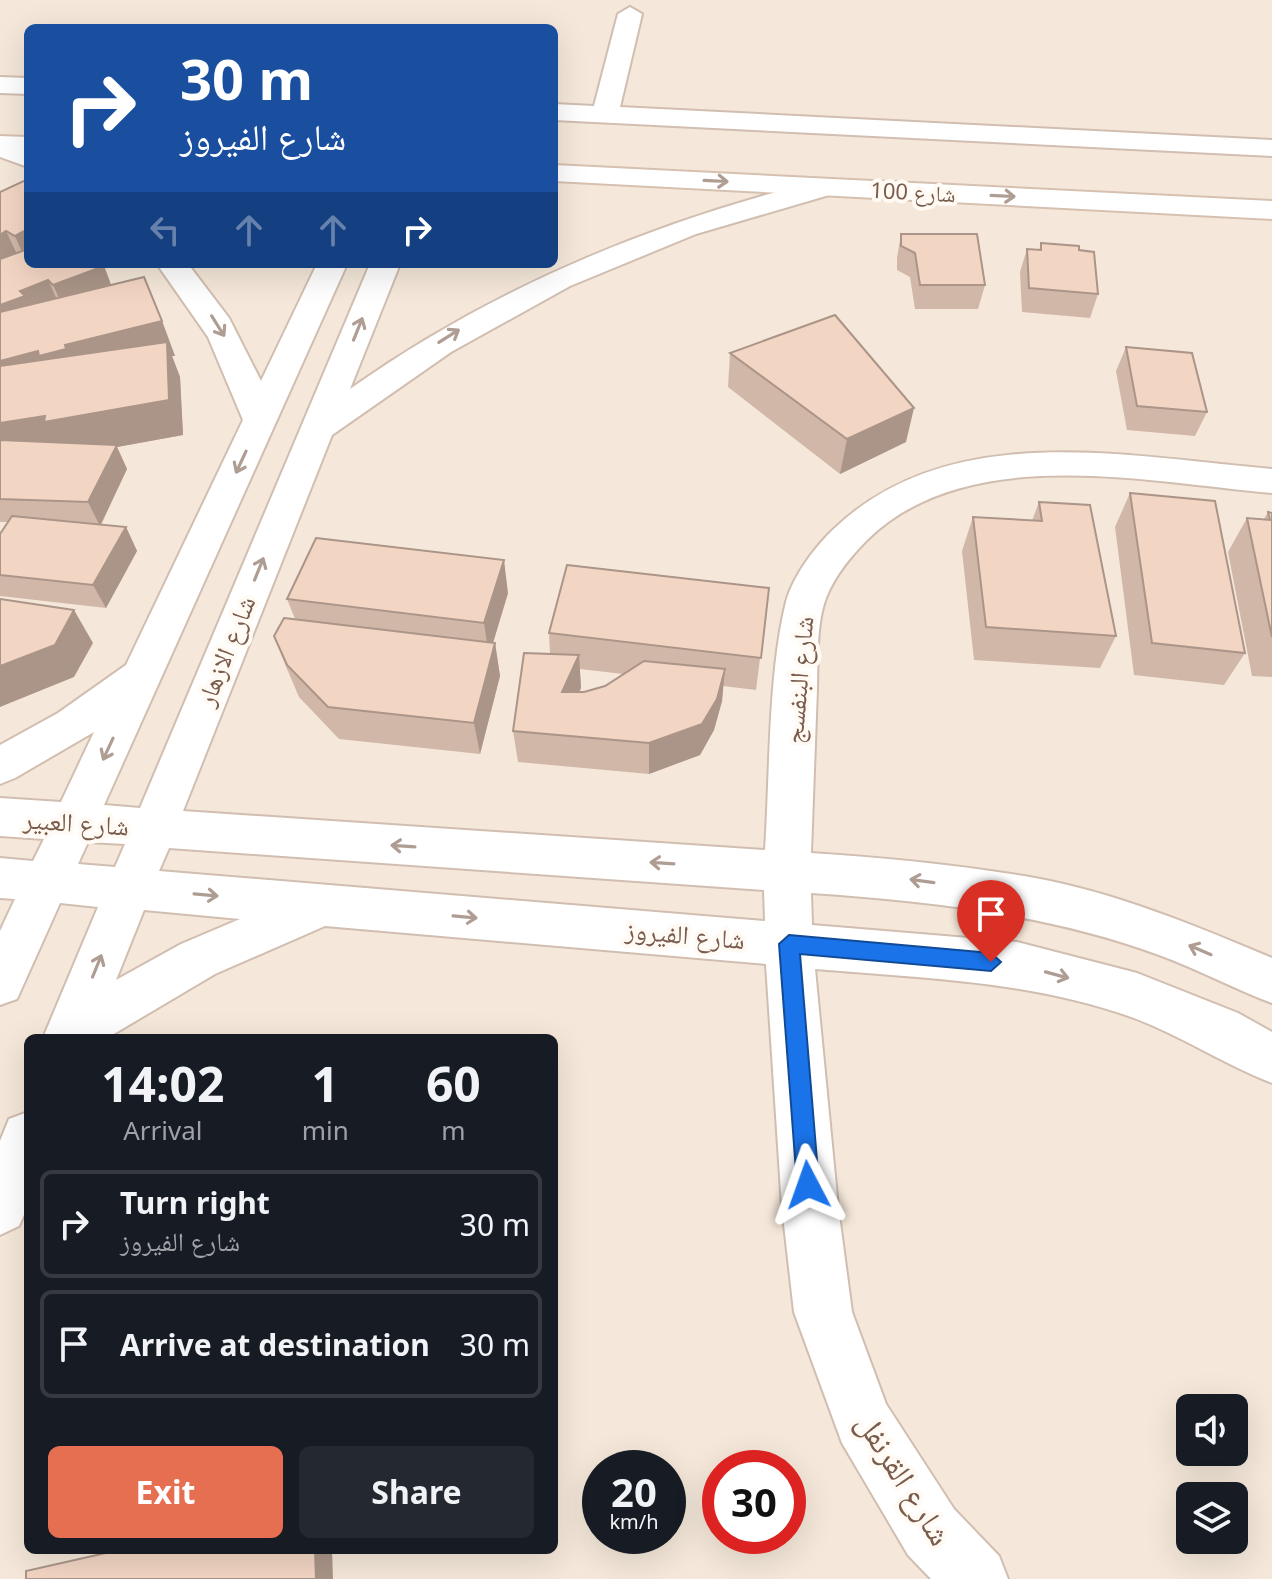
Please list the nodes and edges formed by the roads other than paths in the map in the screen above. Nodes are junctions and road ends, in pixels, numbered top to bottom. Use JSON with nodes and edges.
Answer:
{"nodes":[{"id":1,"x":630,"y":14,"type":"dead end"},
{"id":2,"x":0,"y":85,"type":"edge"},
{"id":3,"x":24,"y":86,"type":"edge"},
{"id":4,"x":558,"y":112,"type":"edge"},
{"id":5,"x":605,"y":114,"type":"junction"},
{"id":6,"x":0,"y":145,"type":"edge"},
{"id":7,"x":24,"y":145,"type":"edge"},
{"id":8,"x":1272,"y":148,"type":"edge"},
{"id":9,"x":665,"y":150,"type":"dead end"},
{"id":10,"x":24,"y":157,"type":"edge"},
{"id":11,"x":558,"y":173,"type":"edge"},
{"id":12,"x":661,"y":179,"type":"junction"},
{"id":13,"x":826,"y":187,"type":"junction"},
{"id":14,"x":1272,"y":210,"type":"edge"},
{"id":15,"x":176,"y":268,"type":"edge"},
{"id":16,"x":330,"y":268,"type":"edge"},
{"id":17,"x":383,"y":268,"type":"edge"},
{"id":18,"x":260,"y":420,"type":"junction"},
{"id":19,"x":317,"y":430,"type":"junction"},
{"id":20,"x":1272,"y":481,"type":"edge"},
{"id":21,"x":142,"y":674,"type":"junction"},
{"id":22,"x":0,"y":766,"type":"edge"},
{"id":23,"x":0,"y":817,"type":"edge"},
{"id":24,"x":74,"y":823,"type":"junction"},
{"id":25,"x":152,"y":829,"type":"junction"},
{"id":26,"x":787,"y":871,"type":"junction"},
{"id":27,"x":0,"y":878,"type":"edge"},
{"id":28,"x":47,"y":881,"type":"junction"},
{"id":29,"x":128,"y":888,"type":"junction"},
{"id":30,"x":324,"y":905,"type":"junction"},
{"id":31,"x":789,"y":944,"type":"junction"},
{"id":32,"x":1272,"y":981,"type":"edge"},
{"id":33,"x":0,"y":983,"type":"edge"},
{"id":34,"x":70,"y":1034,"type":"edge"},
{"id":35,"x":72,"y":1034,"type":"edge"},
{"id":36,"x":1272,"y":1059,"type":"edge"},
{"id":37,"x":24,"y":1148,"type":"edge"},
{"id":38,"x":0,"y":1207,"type":"edge"},
{"id":39,"x":976,"y":1579,"type":"edge"}],
"edges":[{"from":1,"to":5,"type":"street"},
{"from":2,"to":3,"type":"street"},
{"from":4,"to":5,"type":"street"},
{"from":5,"to":8,"type":"street"},
{"from":6,"to":7,"type":"street"},
{"from":6,"to":10,"type":"street"},
{"from":9,"to":12,"type":"street"},
{"from":11,"to":12,"type":"street","name":"شارع 100"},
{"from":12,"to":13,"type":"street","name":"شارع 100","one_way":true},
{"from":13,"to":14,"type":"street","name":"شارع 100","one_way":true},
{"from":19,"to":13,"type":"street","one_way":true},
{"from":15,"to":18,"type":"street","one_way":true},
{"from":16,"to":18,"type":"street"},
{"from":19,"to":17,"type":"street","name":"شارع الازهار","one_way":true},
{"from":18,"to":21,"type":"street","one_way":true},
{"from":25,"to":19,"type":"street","name":"شارع الازهار","one_way":true},
{"from":20,"to":26,"type":"street","name":"شارع البنفسج"},
{"from":21,"to":22,"type":"street"},
{"from":21,"to":24,"type":"street","one_way":true},
{"from":23,"to":24,"type":"street","name":"شارع العبير"},
{"from":24,"to":25,"type":"street","name":"شارع العبير"},
{"from":24,"to":28,"type":"street"},
{"from":26,"to":25,"type":"street","one_way":true},
{"from":25,"to":29,"type":"street","name":"شارع الازهار"},
{"from":26,"to":31,"type":"street","name":"شارع البنفسج"},
{"from":32,"to":26,"type":"street","one_way":true},
{"from":27,"to":28,"type":"street"},
{"from":28,"to":29,"type":"street"},
{"from":28,"to":33,"type":"street"},
{"from":29,"to":30,"type":"street","name":"شارع الفيروز","one_way":true},
{"from":34,"to":29,"type":"street","name":"شارع الازهار","one_way":true},
{"from":30,"to":31,"type":"street","name":"شارع الفيروز","one_way":true},
{"from":30,"to":35,"type":"street"},
{"from":31,"to":36,"type":"street","name":"شارع الفيروز","one_way":true},
{"from":31,"to":39,"type":"street","name":"شارع القرنفل"},
{"from":37,"to":38,"type":"street"}]}
